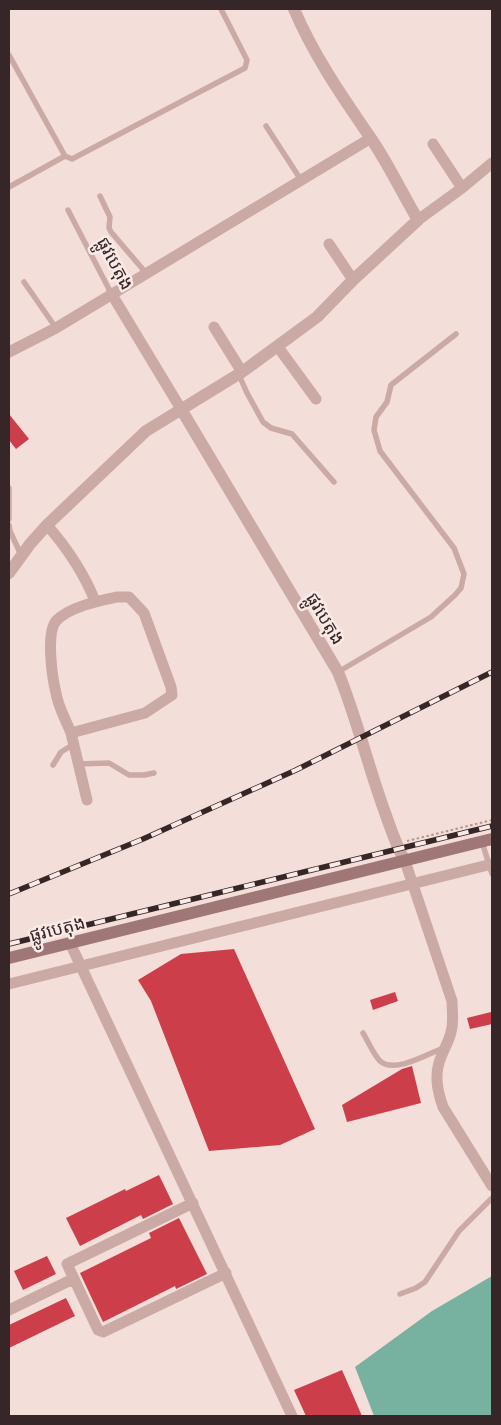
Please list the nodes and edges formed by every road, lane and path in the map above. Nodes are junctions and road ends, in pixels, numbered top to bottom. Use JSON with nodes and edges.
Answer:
{"nodes":[{"id":1,"x":221,"y":9,"type":"edge"},
{"id":2,"x":294,"y":9,"type":"edge"},
{"id":3,"x":9,"y":55,"type":"edge"},
{"id":4,"x":266,"y":126,"type":"dead end"},
{"id":5,"x":371,"y":138,"type":"junction"},
{"id":6,"x":433,"y":144,"type":"dead end"},
{"id":7,"x":65,"y":156,"type":"junction"},
{"id":8,"x":492,"y":163,"type":"edge"},
{"id":9,"x":301,"y":180,"type":"junction"},
{"id":10,"x":9,"y":187,"type":"edge"},
{"id":11,"x":462,"y":188,"type":"junction"},
{"id":12,"x":100,"y":196,"type":"dead end"},
{"id":13,"x":68,"y":210,"type":"dead end"},
{"id":14,"x":418,"y":220,"type":"junction"},
{"id":15,"x":329,"y":244,"type":"dead end"},
{"id":16,"x":146,"y":273,"type":"junction"},
{"id":17,"x":353,"y":280,"type":"junction"},
{"id":18,"x":24,"y":282,"type":"dead end"},
{"id":19,"x":112,"y":293,"type":"junction"},
{"id":20,"x":56,"y":328,"type":"junction"},
{"id":21,"x":214,"y":328,"type":"dead end"},
{"id":22,"x":456,"y":334,"type":"dead end"},
{"id":23,"x":278,"y":347,"type":"junction"},
{"id":24,"x":9,"y":352,"type":"edge"},
{"id":25,"x":240,"y":373,"type":"junction"},
{"id":26,"x":316,"y":400,"type":"dead end"},
{"id":27,"x":181,"y":409,"type":"junction"},
{"id":28,"x":334,"y":482,"type":"dead end"},
{"id":29,"x":9,"y":488,"type":"edge"},
{"id":30,"x":9,"y":519,"type":"edge"},
{"id":31,"x":9,"y":525,"type":"edge"},
{"id":32,"x":48,"y":525,"type":"junction"},
{"id":33,"x":21,"y":555,"type":"junction"},
{"id":34,"x":9,"y":573,"type":"edge"},
{"id":35,"x":95,"y":601,"type":"junction"},
{"id":36,"x":338,"y":672,"type":"junction"},
{"id":37,"x":72,"y":738,"type":"junction"},
{"id":38,"x":78,"y":764,"type":"junction"},
{"id":39,"x":53,"y":765,"type":"dead end"},
{"id":40,"x":154,"y":773,"type":"dead end"},
{"id":41,"x":87,"y":800,"type":"dead end"},
{"id":42,"x":492,"y":820,"type":"edge"},
{"id":43,"x":487,"y":840,"type":"edge"},
{"id":44,"x":396,"y":844,"type":"junction"},
{"id":45,"x":405,"y":861,"type":"junction"},
{"id":46,"x":491,"y":868,"type":"edge"},
{"id":47,"x":413,"y":884,"type":"junction"},
{"id":48,"x":70,"y":943,"type":"junction"},
{"id":49,"x":9,"y":958,"type":"edge"},
{"id":50,"x":82,"y":966,"type":"junction"},
{"id":51,"x":9,"y":984,"type":"edge"},
{"id":52,"x":363,"y":1033,"type":"dead end"},
{"id":53,"x":445,"y":1047,"type":"junction"},
{"id":54,"x":492,"y":1186,"type":"edge"},
{"id":55,"x":492,"y":1198,"type":"edge"},
{"id":56,"x":193,"y":1203,"type":"junction"},
{"id":57,"x":226,"y":1273,"type":"junction"},
{"id":58,"x":73,"y":1278,"type":"junction"},
{"id":59,"x":400,"y":1294,"type":"dead end"},
{"id":60,"x":9,"y":1310,"type":"edge"},
{"id":61,"x":292,"y":1416,"type":"edge"}],
"edges":[{"from":1,"to":7,"type":"lane"},
{"from":2,"to":5,"type":"street"},
{"from":3,"to":7,"type":"lane"},
{"from":4,"to":9,"type":"lane"},
{"from":5,"to":9,"type":"street"},
{"from":5,"to":14,"type":"street"},
{"from":6,"to":11,"type":"street"},
{"from":7,"to":10,"type":"lane"},
{"from":8,"to":11,"type":"street"},
{"from":9,"to":16,"type":"street"},
{"from":11,"to":14,"type":"street"},
{"from":12,"to":16,"type":"lane"},
{"from":13,"to":19,"type":"lane","name":"ផ្លូវបេតុង"},
{"from":14,"to":17,"type":"street"},
{"from":15,"to":17,"type":"street"},
{"from":16,"to":19,"type":"street"},
{"from":17,"to":23,"type":"street"},
{"from":18,"to":20,"type":"lane"},
{"from":19,"to":20,"type":"street"},
{"from":19,"to":27,"type":"street","name":"ផ្លូវបេតុង"},
{"from":20,"to":24,"type":"street"},
{"from":21,"to":25,"type":"street"},
{"from":22,"to":36,"type":"lane"},
{"from":23,"to":25,"type":"street"},
{"from":23,"to":26,"type":"street"},
{"from":25,"to":27,"type":"street"},
{"from":25,"to":28,"type":"lane"},
{"from":27,"to":32,"type":"street"},
{"from":27,"to":36,"type":"street","name":"ផ្លូវបេតុង"},
{"from":29,"to":30,"type":"lane"},
{"from":31,"to":33,"type":"lane"},
{"from":32,"to":33,"type":"street"},
{"from":32,"to":35,"type":"street"},
{"from":33,"to":34,"type":"street"},
{"from":35,"to":37,"type":"street"},
{"from":35,"to":37,"type":"street"},
{"from":36,"to":44,"type":"street","name":"ផ្លូវបេតុង"},
{"from":37,"to":38,"type":"street"},
{"from":37,"to":39,"type":"lane"},
{"from":38,"to":40,"type":"lane"},
{"from":38,"to":41,"type":"street"},
{"from":42,"to":44,"type":"path"},
{"from":43,"to":45,"type":"main road","name":"ផ្លូវបេតុង"},
{"from":43,"to":46,"type":"lane"},
{"from":44,"to":45,"type":"street","name":"ផ្លូវបេតុង"},
{"from":45,"to":47,"type":"street","name":"ផ្លូវបេតុង"},
{"from":45,"to":48,"type":"main road","name":"ផ្លូវបេតុង"},
{"from":46,"to":47,"type":"street"},
{"from":47,"to":50,"type":"street"},
{"from":47,"to":53,"type":"street","name":"ផ្លូវបេតុង"},
{"from":48,"to":49,"type":"main road","name":"ផ្លូវបេតុង"},
{"from":48,"to":50,"type":"street"},
{"from":50,"to":51,"type":"street"},
{"from":50,"to":56,"type":"street"},
{"from":52,"to":53,"type":"lane"},
{"from":53,"to":54,"type":"street","name":"ផ្លូវបេតុង"},
{"from":55,"to":59,"type":"lane"},
{"from":56,"to":57,"type":"street"},
{"from":56,"to":58,"type":"street"},
{"from":57,"to":58,"type":"street"},
{"from":57,"to":61,"type":"street"},
{"from":58,"to":60,"type":"street"}]}
